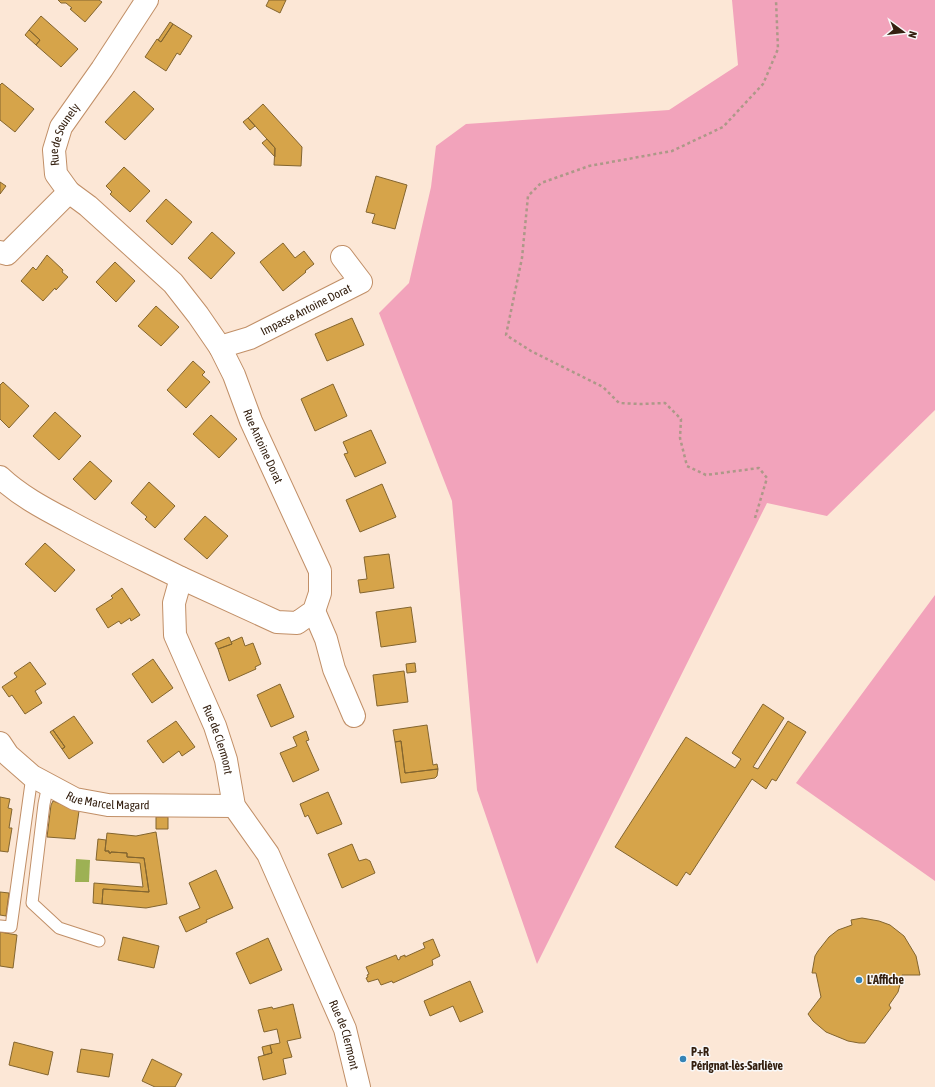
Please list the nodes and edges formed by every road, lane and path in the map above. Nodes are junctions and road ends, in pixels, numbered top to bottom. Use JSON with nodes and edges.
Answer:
{"nodes":[{"id":1,"x":147,"y":0,"type":"edge"},
{"id":2,"x":776,"y":0,"type":"edge"},
{"id":3,"x":69,"y":192,"type":"junction"},
{"id":4,"x":0,"y":252,"type":"edge"},
{"id":5,"x":342,"y":257,"type":"dead end"},
{"id":6,"x":220,"y":347,"type":"junction"},
{"id":7,"x":0,"y":477,"type":"edge"},
{"id":8,"x":754,"y":518,"type":"dead end"},
{"id":9,"x":181,"y":578,"type":"junction"},
{"id":10,"x":314,"y":611,"type":"junction"},
{"id":11,"x":354,"y":716,"type":"dead end"},
{"id":12,"x":0,"y":744,"type":"edge"},
{"id":13,"x":40,"y":780,"type":"junction"},
{"id":14,"x":234,"y":806,"type":"junction"},
{"id":15,"x":0,"y":926,"type":"edge"},
{"id":16,"x":99,"y":941,"type":"dead end"},
{"id":17,"x":359,"y":1087,"type":"edge"}],
"edges":[{"from":1,"to":3,"type":"street","name":"Rue de Sounely"},
{"from":2,"to":8,"type":"path"},
{"from":3,"to":4,"type":"street"},
{"from":3,"to":6,"type":"street","name":"Rue Antoine Dorat"},
{"from":5,"to":6,"type":"street","name":"Impasse Antoine Dorat"},
{"from":6,"to":10,"type":"street","name":"Rue Antoine Dorat"},
{"from":7,"to":9,"type":"street"},
{"from":9,"to":10,"type":"street"},
{"from":9,"to":14,"type":"street","name":"Rue de Clermont"},
{"from":10,"to":11,"type":"street"},
{"from":12,"to":13,"type":"street","name":"Rue Marcel Magard"},
{"from":13,"to":14,"type":"street","name":"Rue Marcel Magard"},
{"from":13,"to":15,"type":"lane"},
{"from":13,"to":16,"type":"lane"},
{"from":14,"to":17,"type":"street","name":"Rue de Clermont"}]}
